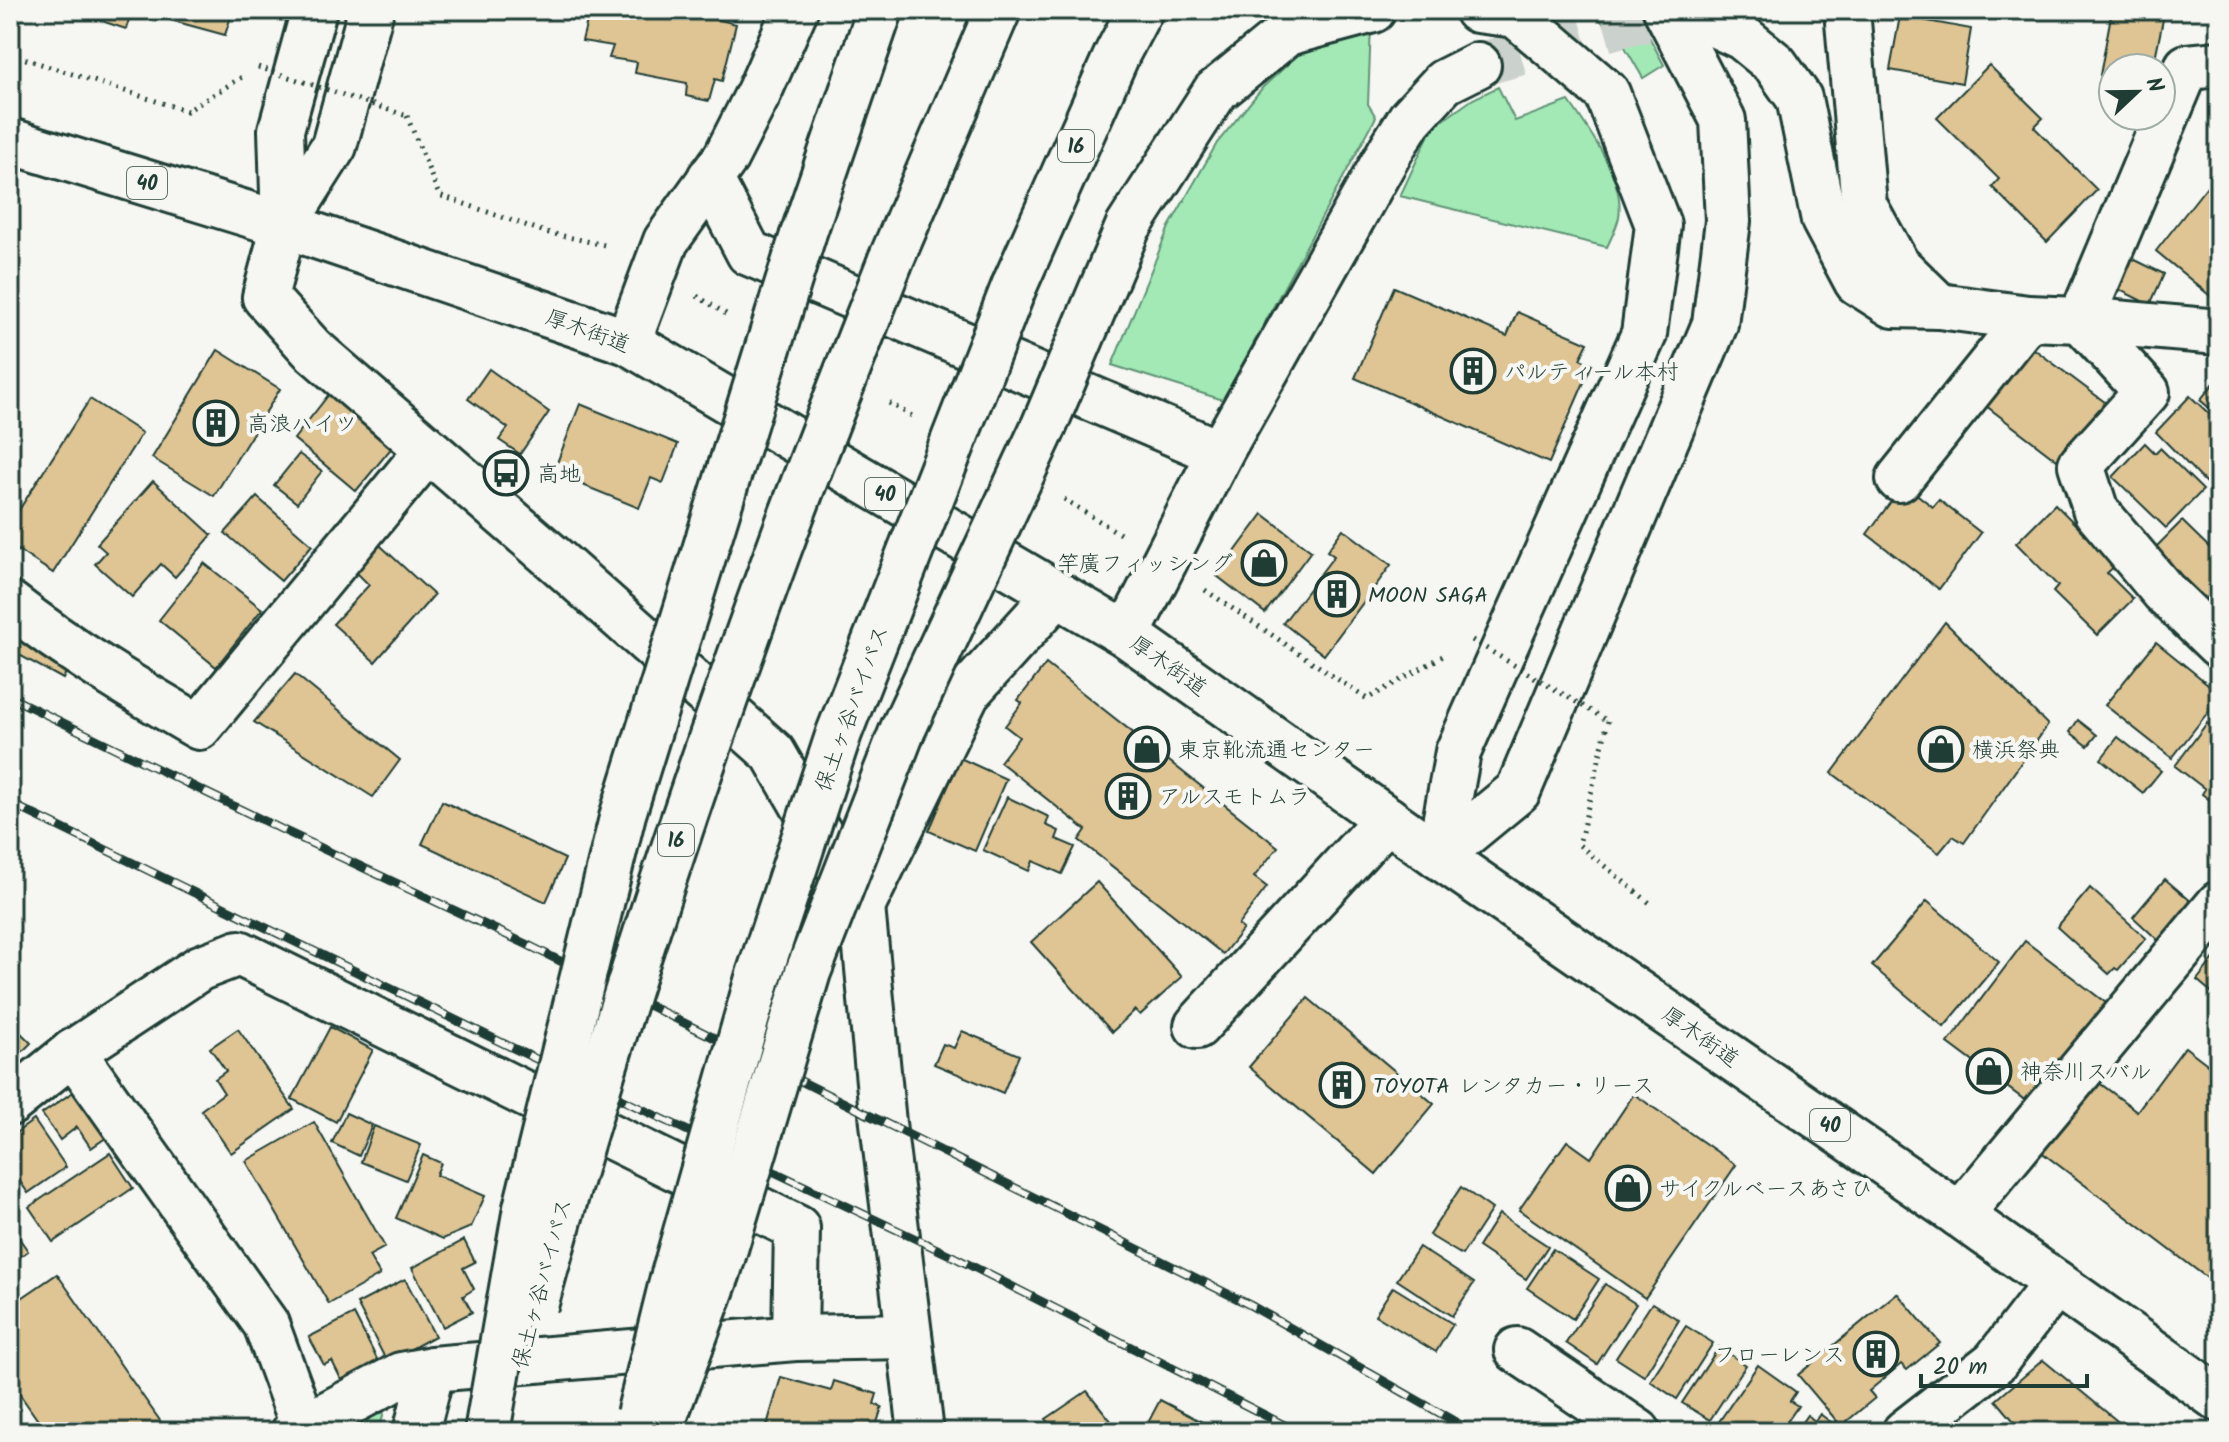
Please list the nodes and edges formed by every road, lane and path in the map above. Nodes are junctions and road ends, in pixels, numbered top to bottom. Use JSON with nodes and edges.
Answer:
{"nodes":[{"id":1,"x":314,"y":10,"type":"edge"},
{"id":2,"x":371,"y":10,"type":"edge"},
{"id":3,"x":795,"y":10,"type":"edge"},
{"id":4,"x":880,"y":10,"type":"edge"},
{"id":5,"x":998,"y":10,"type":"edge"},
{"id":6,"x":1140,"y":10,"type":"edge"},
{"id":7,"x":1373,"y":10,"type":"edge"},
{"id":8,"x":1477,"y":10,"type":"edge"},
{"id":9,"x":1666,"y":10,"type":"edge"},
{"id":10,"x":1847,"y":10,"type":"edge"},
{"id":11,"x":1716,"y":25,"type":"tunnel mouth"},
{"id":12,"x":10,"y":54,"type":"edge"},
{"id":13,"x":2219,"y":64,"type":"edge"},
{"id":14,"x":1478,"y":65,"type":"tunnel mouth"},
{"id":15,"x":10,"y":141,"type":"edge"},
{"id":16,"x":710,"y":178,"type":"junction"},
{"id":17,"x":284,"y":225,"type":"junction"},
{"id":18,"x":545,"y":232,"type":"dead end"},
{"id":19,"x":1939,"y":306,"type":"junction"},
{"id":20,"x":2028,"y":318,"type":"junction"},
{"id":21,"x":2081,"y":320,"type":"junction"},
{"id":22,"x":2219,"y":332,"type":"edge"},
{"id":23,"x":628,"y":342,"type":"junction"},
{"id":24,"x":428,"y":450,"type":"junction"},
{"id":25,"x":1220,"y":453,"type":"junction"},
{"id":26,"x":1899,"y":479,"type":"dead end"},
{"id":27,"x":1165,"y":562,"type":"junction"},
{"id":28,"x":1056,"y":595,"type":"junction"},
{"id":29,"x":10,"y":604,"type":"edge"},
{"id":30,"x":1127,"y":635,"type":"junction"},
{"id":31,"x":2219,"y":645,"type":"edge"},
{"id":32,"x":1459,"y":647,"type":"dead end"},
{"id":33,"x":1446,"y":655,"type":"dead end"},
{"id":34,"x":1387,"y":819,"type":"junction"},
{"id":35,"x":1439,"y":856,"type":"junction"},
{"id":36,"x":1651,"y":904,"type":"dead end"},
{"id":37,"x":2219,"y":904,"type":"edge"},
{"id":38,"x":862,"y":907,"type":"junction"},
{"id":39,"x":1197,"y":1026,"type":"dead end"},
{"id":40,"x":73,"y":1052,"type":"junction"},
{"id":41,"x":10,"y":1103,"type":"edge"},
{"id":42,"x":1960,"y":1215,"type":"junction"},
{"id":43,"x":2056,"y":1283,"type":"junction"},
{"id":44,"x":909,"y":1336,"type":"junction"},
{"id":45,"x":795,"y":1338,"type":"junction"},
{"id":46,"x":1517,"y":1350,"type":"dead end"},
{"id":47,"x":432,"y":1369,"type":"junction"},
{"id":48,"x":2219,"y":1399,"type":"edge"},
{"id":49,"x":298,"y":1429,"type":"edge"},
{"id":50,"x":416,"y":1432,"type":"edge"},
{"id":51,"x":487,"y":1432,"type":"edge"},
{"id":52,"x":500,"y":1432,"type":"edge"},
{"id":53,"x":635,"y":1432,"type":"edge"},
{"id":54,"x":659,"y":1432,"type":"edge"},
{"id":55,"x":921,"y":1432,"type":"edge"},
{"id":56,"x":1638,"y":1432,"type":"edge"},
{"id":57,"x":1905,"y":1432,"type":"edge"}],
"edges":[{"from":1,"to":17,"type":"main road"},
{"from":2,"to":17,"type":"main road"},
{"from":3,"to":16,"type":"main road"},
{"from":4,"to":51,"type":"main road","bridge":true},
{"from":5,"to":52,"type":"main road","name":"保土ヶ谷バイパス","number":"16","bridge":true},
{"from":6,"to":53,"type":"main road","name":"保土ヶ谷バイパス","number":"16","bridge":true},
{"from":7,"to":54,"type":"main road","bridge":true},
{"from":8,"to":35,"type":"main road"},
{"from":9,"to":35,"type":"main road"},
{"from":10,"to":19,"type":"main road"},
{"from":11,"to":19,"type":"main road"},
{"from":12,"to":18,"type":"path","bridge":true},
{"from":13,"to":21,"type":"main road"},
{"from":14,"to":25,"type":"main road"},
{"from":15,"to":17,"type":"main road","name":"厚木街道","number":"40"},
{"from":16,"to":23,"type":"main road"},
{"from":16,"to":25,"type":"main road"},
{"from":17,"to":23,"type":"main road","name":"厚木街道","number":"40"},
{"from":17,"to":24,"type":"main road"},
{"from":19,"to":20,"type":"main road"},
{"from":20,"to":21,"type":"main road"},
{"from":20,"to":26,"type":"main road"},
{"from":21,"to":22,"type":"main road"},
{"from":21,"to":31,"type":"main road"},
{"from":23,"to":28,"type":"main road","name":"厚木街道","number":"40"},
{"from":24,"to":29,"type":"main road"},
{"from":24,"to":38,"type":"main road"},
{"from":25,"to":27,"type":"main road"},
{"from":27,"to":30,"type":"main road"},
{"from":27,"to":33,"type":"path"},
{"from":28,"to":30,"type":"main road","name":"厚木街道","number":"40"},
{"from":28,"to":38,"type":"main road"},
{"from":30,"to":34,"type":"main road","name":"厚木街道","number":"40"},
{"from":32,"to":36,"type":"path","bridge":true},
{"from":34,"to":35,"type":"main road","name":"厚木街道","number":"40"},
{"from":34,"to":39,"type":"main road"},
{"from":35,"to":42,"type":"main road","name":"厚木街道","number":"40"},
{"from":37,"to":42,"type":"main road"},
{"from":38,"to":44,"type":"main road"},
{"from":40,"to":41,"type":"main road"},
{"from":40,"to":45,"type":"main road"},
{"from":40,"to":49,"type":"main road"},
{"from":42,"to":43,"type":"main road","name":"厚木街道","number":"40"},
{"from":43,"to":48,"type":"main road","name":"厚木街道","number":"40"},
{"from":43,"to":57,"type":"main road"},
{"from":44,"to":45,"type":"main road"},
{"from":44,"to":55,"type":"main road"},
{"from":45,"to":47,"type":"main road"},
{"from":46,"to":56,"type":"main road"},
{"from":47,"to":49,"type":"main road"},
{"from":47,"to":50,"type":"main road"}]}
